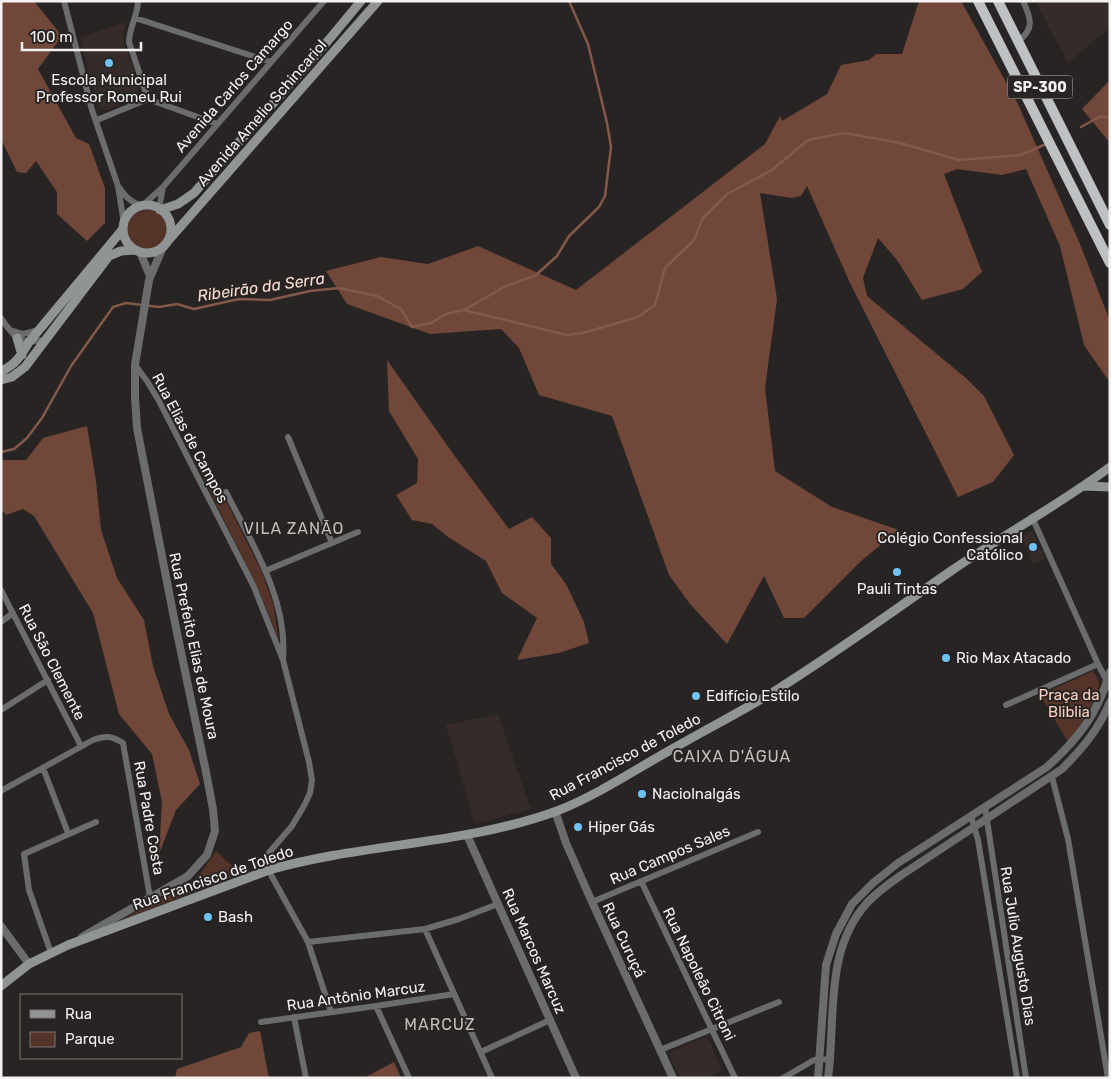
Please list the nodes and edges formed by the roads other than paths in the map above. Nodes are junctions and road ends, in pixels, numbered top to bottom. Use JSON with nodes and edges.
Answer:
{"nodes":[{"id":1,"x":64,"y":1,"type":"edge"},
{"id":2,"x":138,"y":1,"type":"edge"},
{"id":3,"x":324,"y":1,"type":"edge"},
{"id":4,"x":361,"y":1,"type":"edge"},
{"id":5,"x":378,"y":1,"type":"edge"},
{"id":6,"x":978,"y":1,"type":"edge"},
{"id":7,"x":998,"y":1,"type":"edge"},
{"id":8,"x":1023,"y":1,"type":"edge"},
{"id":9,"x":135,"y":18,"type":"junction"},
{"id":10,"x":1018,"y":41,"type":"junction"},
{"id":11,"x":271,"y":62,"type":"junction"},
{"id":12,"x":148,"y":99,"type":"junction"},
{"id":13,"x":97,"y":120,"type":"junction"},
{"id":14,"x":217,"y":124,"type":"junction"},
{"id":15,"x":118,"y":186,"type":"junction"},
{"id":16,"x":162,"y":187,"type":"junction"},
{"id":17,"x":142,"y":206,"type":"junction"},
{"id":18,"x":160,"y":209,"type":"junction"},
{"id":19,"x":1110,"y":224,"type":"edge"},
{"id":20,"x":124,"y":226,"type":"junction"},
{"id":21,"x":165,"y":245,"type":"junction"},
{"id":22,"x":138,"y":251,"type":"junction"},
{"id":23,"x":1110,"y":263,"type":"edge"},
{"id":24,"x":149,"y":278,"type":"junction"},
{"id":25,"x":1,"y":318,"type":"edge"},
{"id":26,"x":9,"y":330,"type":"junction"},
{"id":27,"x":39,"y":330,"type":"junction"},
{"id":28,"x":17,"y":338,"type":"junction"},
{"id":29,"x":45,"y":340,"type":"junction"},
{"id":30,"x":29,"y":342,"type":"junction"},
{"id":31,"x":22,"y":355,"type":"junction"},
{"id":32,"x":135,"y":364,"type":"junction"},
{"id":33,"x":1,"y":371,"type":"edge"},
{"id":34,"x":1,"y":380,"type":"edge"},
{"id":35,"x":288,"y":437,"type":"dead end"},
{"id":36,"x":1110,"y":467,"type":"edge"},
{"id":37,"x":1084,"y":486,"type":"junction"},
{"id":38,"x":1110,"y":487,"type":"edge"},
{"id":39,"x":226,"y":492,"type":"dead end"},
{"id":40,"x":1032,"y":518,"type":"junction"},
{"id":41,"x":358,"y":532,"type":"dead end"},
{"id":42,"x":332,"y":543,"type":"junction"},
{"id":43,"x":265,"y":571,"type":"junction"},
{"id":44,"x":1,"y":590,"type":"edge"},
{"id":45,"x":13,"y":613,"type":"junction"},
{"id":46,"x":1,"y":622,"type":"edge"},
{"id":47,"x":283,"y":660,"type":"junction"},
{"id":48,"x":1098,"y":664,"type":"junction"},
{"id":49,"x":1110,"y":672,"type":"edge"},
{"id":50,"x":48,"y":680,"type":"junction"},
{"id":51,"x":1108,"y":685,"type":"edge"},
{"id":52,"x":1110,"y":702,"type":"edge"},
{"id":53,"x":1006,"y":705,"type":"dead end"},
{"id":54,"x":1,"y":710,"type":"edge"},
{"id":55,"x":81,"y":746,"type":"junction"},
{"id":56,"x":43,"y":768,"type":"junction"},
{"id":57,"x":1052,"y":776,"type":"junction"},
{"id":58,"x":1,"y":791,"type":"edge"},
{"id":59,"x":985,"y":807,"type":"junction"},
{"id":60,"x":555,"y":811,"type":"junction"},
{"id":61,"x":971,"y":816,"type":"junction"},
{"id":62,"x":987,"y":818,"type":"junction"},
{"id":63,"x":96,"y":822,"type":"dead end"},
{"id":64,"x":975,"y":826,"type":"junction"},
{"id":65,"x":758,"y":832,"type":"dead end"},
{"id":66,"x":68,"y":833,"type":"junction"},
{"id":67,"x":467,"y":835,"type":"junction"},
{"id":68,"x":269,"y":870,"type":"junction"},
{"id":69,"x":641,"y":881,"type":"junction"},
{"id":70,"x":150,"y":898,"type":"junction"},
{"id":71,"x":592,"y":902,"type":"junction"},
{"id":72,"x":498,"y":904,"type":"junction"},
{"id":73,"x":1,"y":926,"type":"edge"},
{"id":74,"x":425,"y":928,"type":"junction"},
{"id":75,"x":308,"y":942,"type":"junction"},
{"id":76,"x":68,"y":945,"type":"junction"},
{"id":77,"x":51,"y":953,"type":"junction"},
{"id":78,"x":28,"y":964,"type":"junction"},
{"id":79,"x":1,"y":986,"type":"edge"},
{"id":80,"x":454,"y":994,"type":"junction"},
{"id":81,"x":779,"y":1002,"type":"dead end"},
{"id":82,"x":376,"y":1006,"type":"junction"},
{"id":83,"x":331,"y":1012,"type":"junction"},
{"id":84,"x":294,"y":1018,"type":"junction"},
{"id":85,"x":550,"y":1020,"type":"junction"},
{"id":86,"x":261,"y":1022,"type":"dead end"},
{"id":87,"x":712,"y":1029,"type":"junction"},
{"id":88,"x":660,"y":1050,"type":"junction"},
{"id":89,"x":481,"y":1052,"type":"junction"},
{"id":90,"x":820,"y":1058,"type":"junction"},
{"id":91,"x":830,"y":1059,"type":"junction"},
{"id":92,"x":306,"y":1078,"type":"edge"},
{"id":93,"x":409,"y":1078,"type":"edge"},
{"id":94,"x":492,"y":1078,"type":"edge"},
{"id":95,"x":576,"y":1078,"type":"edge"},
{"id":96,"x":674,"y":1078,"type":"edge"},
{"id":97,"x":735,"y":1078,"type":"edge"},
{"id":98,"x":783,"y":1078,"type":"edge"},
{"id":99,"x":818,"y":1078,"type":"edge"},
{"id":100,"x":828,"y":1078,"type":"edge"},
{"id":101,"x":1018,"y":1078,"type":"edge"},
{"id":102,"x":1026,"y":1078,"type":"edge"},
{"id":103,"x":1108,"y":1078,"type":"edge"}],
"edges":[{"from":1,"to":13,"type":"street"},
{"from":2,"to":9,"type":"street"},
{"from":3,"to":11,"type":"street","name":"Avenida Carlos Camargo"},
{"from":4,"to":18,"type":"main road","name":"Avenida Amelio Schincariol"},
{"from":5,"to":21,"type":"main road","name":"Avenida Amelio Schincariol"},
{"from":6,"to":23,"type":"highway","number":"SP-300"},
{"from":7,"to":10,"type":"highway","number":"SP-300"},
{"from":8,"to":10,"type":"street"},
{"from":9,"to":11,"type":"street"},
{"from":9,"to":12,"type":"street"},
{"from":10,"to":19,"type":"highway","number":"SP-300"},
{"from":11,"to":14,"type":"street","name":"Avenida Carlos Camargo"},
{"from":12,"to":13,"type":"street"},
{"from":12,"to":14,"type":"street"},
{"from":13,"to":15,"type":"street"},
{"from":14,"to":16,"type":"street","name":"Avenida Carlos Camargo"},
{"from":15,"to":17,"type":"street"},
{"from":15,"to":20,"type":"street"},
{"from":16,"to":17,"type":"street","name":"Avenida Carlos Camargo"},
{"from":16,"to":18,"type":"street"},
{"from":17,"to":18,"type":"main road"},
{"from":17,"to":20,"type":"main road"},
{"from":18,"to":21,"type":"main road"},
{"from":20,"to":22,"type":"main road"},
{"from":20,"to":27,"type":"main road"},
{"from":21,"to":22,"type":"main road"},
{"from":21,"to":24,"type":"street","name":"Rua Prefeito Elias de Moura"},
{"from":22,"to":24,"type":"street"},
{"from":22,"to":29,"type":"main road"},
{"from":24,"to":32,"type":"street","name":"Rua Prefeito Elias de Moura"},
{"from":25,"to":26,"type":"street"},
{"from":26,"to":27,"type":"street"},
{"from":26,"to":28,"type":"street"},
{"from":27,"to":30,"type":"main road"},
{"from":28,"to":30,"type":"street"},
{"from":28,"to":31,"type":"main road"},
{"from":29,"to":30,"type":"street"},
{"from":29,"to":34,"type":"main road"},
{"from":30,"to":31,"type":"main road"},
{"from":31,"to":33,"type":"main road"},
{"from":32,"to":47,"type":"street","name":"Rua Elias de Campos"},
{"from":32,"to":70,"type":"street","name":"Rua Prefeito Elias de Moura"},
{"from":35,"to":42,"type":"street"},
{"from":36,"to":37,"type":"main road","name":"Rua Francisco de Toledo"},
{"from":37,"to":38,"type":"main road"},
{"from":37,"to":40,"type":"main road","name":"Rua Francisco de Toledo"},
{"from":39,"to":43,"type":"street","name":"Rua Elias de Campos"},
{"from":40,"to":48,"type":"street"},
{"from":40,"to":60,"type":"main road","name":"Rua Francisco de Toledo"},
{"from":41,"to":42,"type":"street"},
{"from":42,"to":43,"type":"street"},
{"from":43,"to":47,"type":"street","name":"Rua Elias de Campos"},
{"from":44,"to":45,"type":"street","name":"Rua São Clemente"},
{"from":45,"to":46,"type":"street"},
{"from":45,"to":50,"type":"street","name":"Rua São Clemente"},
{"from":47,"to":68,"type":"street","name":"Rua Elias de Campos"},
{"from":48,"to":51,"type":"street"},
{"from":48,"to":53,"type":"street"},
{"from":49,"to":51,"type":"street"},
{"from":50,"to":54,"type":"street"},
{"from":50,"to":55,"type":"street","name":"Rua São Clemente"},
{"from":51,"to":59,"type":"street"},
{"from":52,"to":57,"type":"street"},
{"from":55,"to":56,"type":"street"},
{"from":55,"to":70,"type":"street","name":"Rua Padre Costa"},
{"from":56,"to":58,"type":"street"},
{"from":56,"to":66,"type":"street"},
{"from":57,"to":62,"type":"street"},
{"from":57,"to":103,"type":"street"},
{"from":59,"to":61,"type":"street"},
{"from":59,"to":62,"type":"street","name":"Rua Julio Augusto Dias"},
{"from":60,"to":67,"type":"main road","name":"Rua Francisco de Toledo"},
{"from":60,"to":71,"type":"street","name":"Rua Curuçá"},
{"from":61,"to":64,"type":"street","name":"Rua Julio Augusto Dias"},
{"from":61,"to":90,"type":"street"},
{"from":62,"to":64,"type":"street"},
{"from":62,"to":102,"type":"street","name":"Rua Julio Augusto Dias"},
{"from":63,"to":66,"type":"street"},
{"from":64,"to":91,"type":"street"},
{"from":64,"to":101,"type":"street","name":"Rua Julio Augusto Dias"},
{"from":65,"to":69,"type":"street","name":"Rua Campos Sales"},
{"from":66,"to":77,"type":"street"},
{"from":67,"to":68,"type":"main road","name":"Rua Francisco de Toledo"},
{"from":67,"to":72,"type":"street","name":"Rua Marcos Marcuz"},
{"from":68,"to":75,"type":"street"},
{"from":68,"to":76,"type":"main road","name":"Rua Francisco de Toledo"},
{"from":69,"to":71,"type":"street","name":"Rua Campos Sales"},
{"from":69,"to":87,"type":"street","name":"Rua Napoleão Citroni"},
{"from":70,"to":76,"type":"street","name":"Rua Prefeito Elias de Moura"},
{"from":71,"to":88,"type":"street","name":"Rua Curuçá"},
{"from":72,"to":74,"type":"street"},
{"from":72,"to":85,"type":"street","name":"Rua Marcos Marcuz"},
{"from":73,"to":78,"type":"street"},
{"from":74,"to":75,"type":"street"},
{"from":74,"to":80,"type":"street"},
{"from":75,"to":83,"type":"street"},
{"from":76,"to":77,"type":"main road","name":"Rua Francisco de Toledo"},
{"from":77,"to":78,"type":"main road","name":"Rua Francisco de Toledo"},
{"from":78,"to":79,"type":"main road","name":"Rua Francisco de Toledo"},
{"from":80,"to":82,"type":"street","name":"Rua Antônio Marcuz"},
{"from":80,"to":89,"type":"street"},
{"from":81,"to":87,"type":"street"},
{"from":82,"to":83,"type":"street","name":"Rua Antônio Marcuz"},
{"from":82,"to":93,"type":"street"},
{"from":83,"to":84,"type":"street","name":"Rua Antônio Marcuz"},
{"from":84,"to":86,"type":"street","name":"Rua Antônio Marcuz"},
{"from":84,"to":92,"type":"street"},
{"from":85,"to":89,"type":"street"},
{"from":85,"to":95,"type":"street","name":"Rua Marcos Marcuz"},
{"from":87,"to":88,"type":"street"},
{"from":87,"to":97,"type":"street","name":"Rua Napoleão Citroni"},
{"from":88,"to":96,"type":"street","name":"Rua Curuçá"},
{"from":89,"to":94,"type":"street"},
{"from":90,"to":91,"type":"street"},
{"from":90,"to":98,"type":"street"},
{"from":90,"to":99,"type":"street"},
{"from":91,"to":100,"type":"street"}]}
